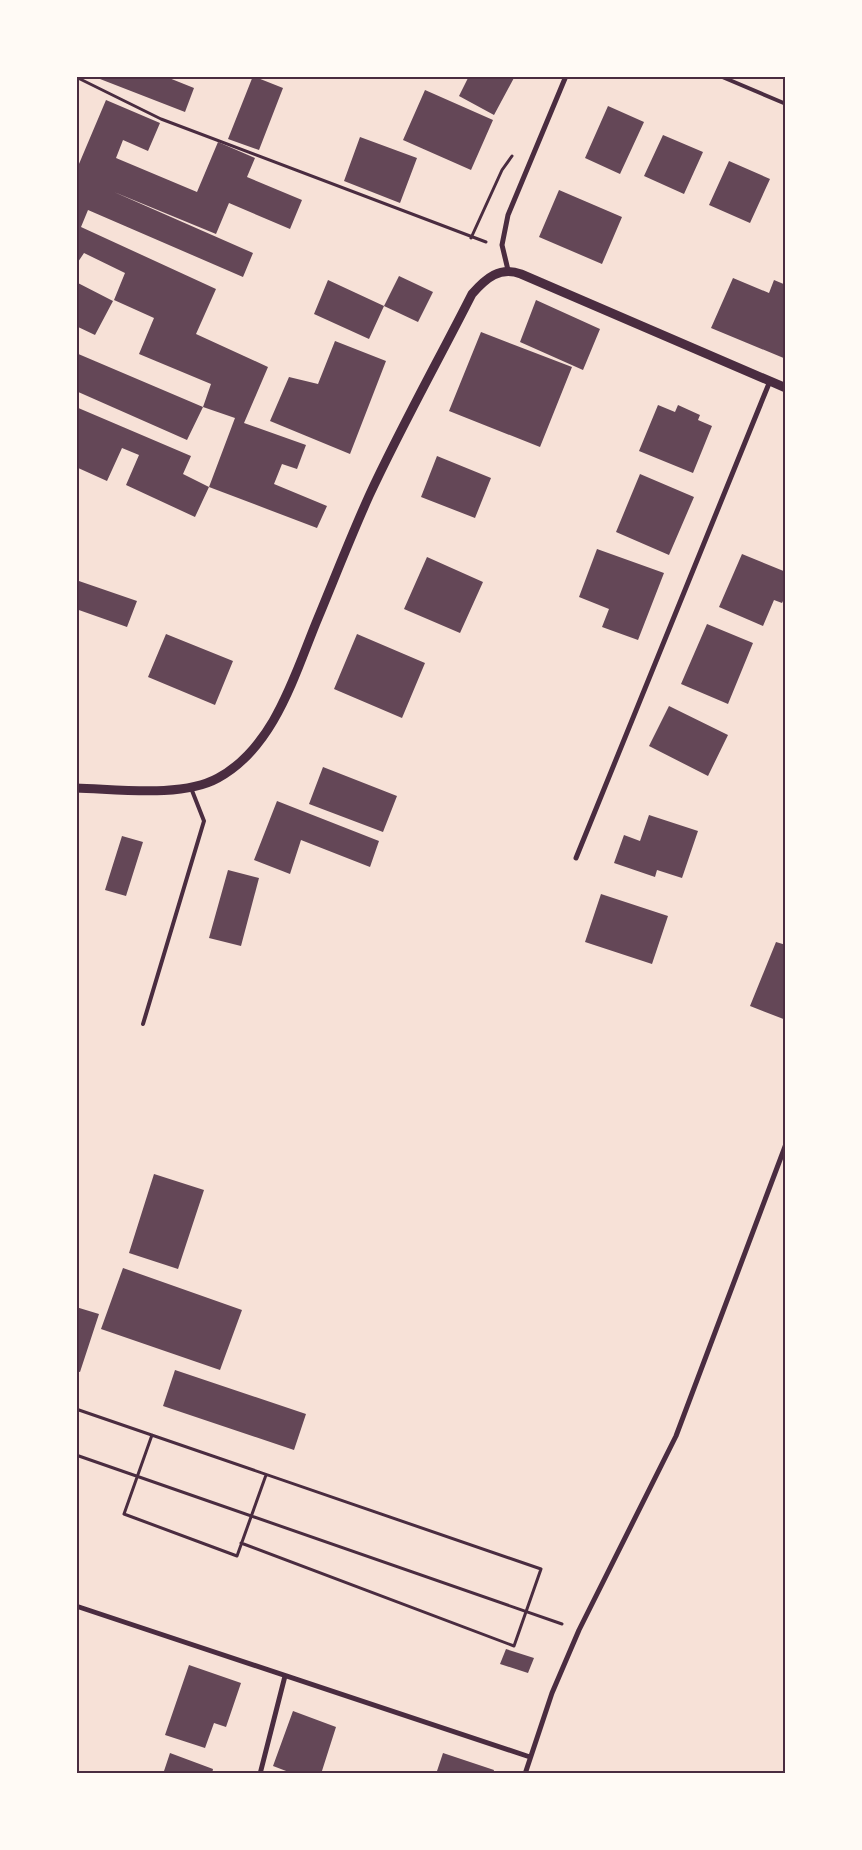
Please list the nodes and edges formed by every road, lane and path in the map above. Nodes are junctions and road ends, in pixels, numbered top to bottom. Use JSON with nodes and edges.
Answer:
{"nodes":[{"id":1,"x":566,"y":76,"type":"edge"},
{"id":2,"x":720,"y":76,"type":"edge"},
{"id":3,"x":76,"y":77,"type":"edge"},
{"id":4,"x":786,"y":104,"type":"edge"},
{"id":5,"x":487,"y":242,"type":"dead end"},
{"id":6,"x":508,"y":270,"type":"junction"},
{"id":7,"x":770,"y":381,"type":"junction"},
{"id":8,"x":786,"y":388,"type":"edge"},
{"id":9,"x":191,"y":786,"type":"junction"},
{"id":10,"x":76,"y":788,"type":"edge"},
{"id":11,"x":576,"y":858,"type":"dead end"},
{"id":12,"x":142,"y":1024,"type":"dead end"},
{"id":13,"x":786,"y":1144,"type":"edge"},
{"id":14,"x":76,"y":1409,"type":"edge"},
{"id":15,"x":152,"y":1435,"type":"junction"},
{"id":16,"x":76,"y":1455,"type":"edge"},
{"id":17,"x":266,"y":1475,"type":"junction"},
{"id":18,"x":137,"y":1476,"type":"junction"},
{"id":19,"x":251,"y":1516,"type":"junction"},
{"id":20,"x":241,"y":1543,"type":"junction"},
{"id":21,"x":76,"y":1606,"type":"edge"},
{"id":22,"x":526,"y":1611,"type":"junction"},
{"id":23,"x":579,"y":1630,"type":"junction"},
{"id":24,"x":285,"y":1676,"type":"junction"},
{"id":25,"x":530,"y":1757,"type":"junction"},
{"id":26,"x":260,"y":1774,"type":"edge"},
{"id":27,"x":525,"y":1774,"type":"edge"}],
"edges":[{"from":1,"to":6,"type":"street"},
{"from":2,"to":4,"type":"lane"},
{"from":3,"to":5,"type":"path"},
{"from":6,"to":7,"type":"street"},
{"from":6,"to":9,"type":"street"},
{"from":7,"to":8,"type":"street"},
{"from":7,"to":11,"type":"street"},
{"from":9,"to":10,"type":"street"},
{"from":9,"to":12,"type":"lane"},
{"from":13,"to":23,"type":"street"},
{"from":14,"to":15,"type":"path"},
{"from":15,"to":17,"type":"path"},
{"from":15,"to":18,"type":"path"},
{"from":16,"to":18,"type":"path"},
{"from":17,"to":19,"type":"path"},
{"from":17,"to":22,"type":"path"},
{"from":18,"to":19,"type":"path"},
{"from":18,"to":20,"type":"path"},
{"from":19,"to":20,"type":"path"},
{"from":19,"to":22,"type":"path"},
{"from":20,"to":22,"type":"path"},
{"from":21,"to":24,"type":"street"},
{"from":22,"to":23,"type":"path"},
{"from":23,"to":25,"type":"street"},
{"from":24,"to":25,"type":"street"},
{"from":24,"to":26,"type":"street"},
{"from":25,"to":27,"type":"street"}]}
